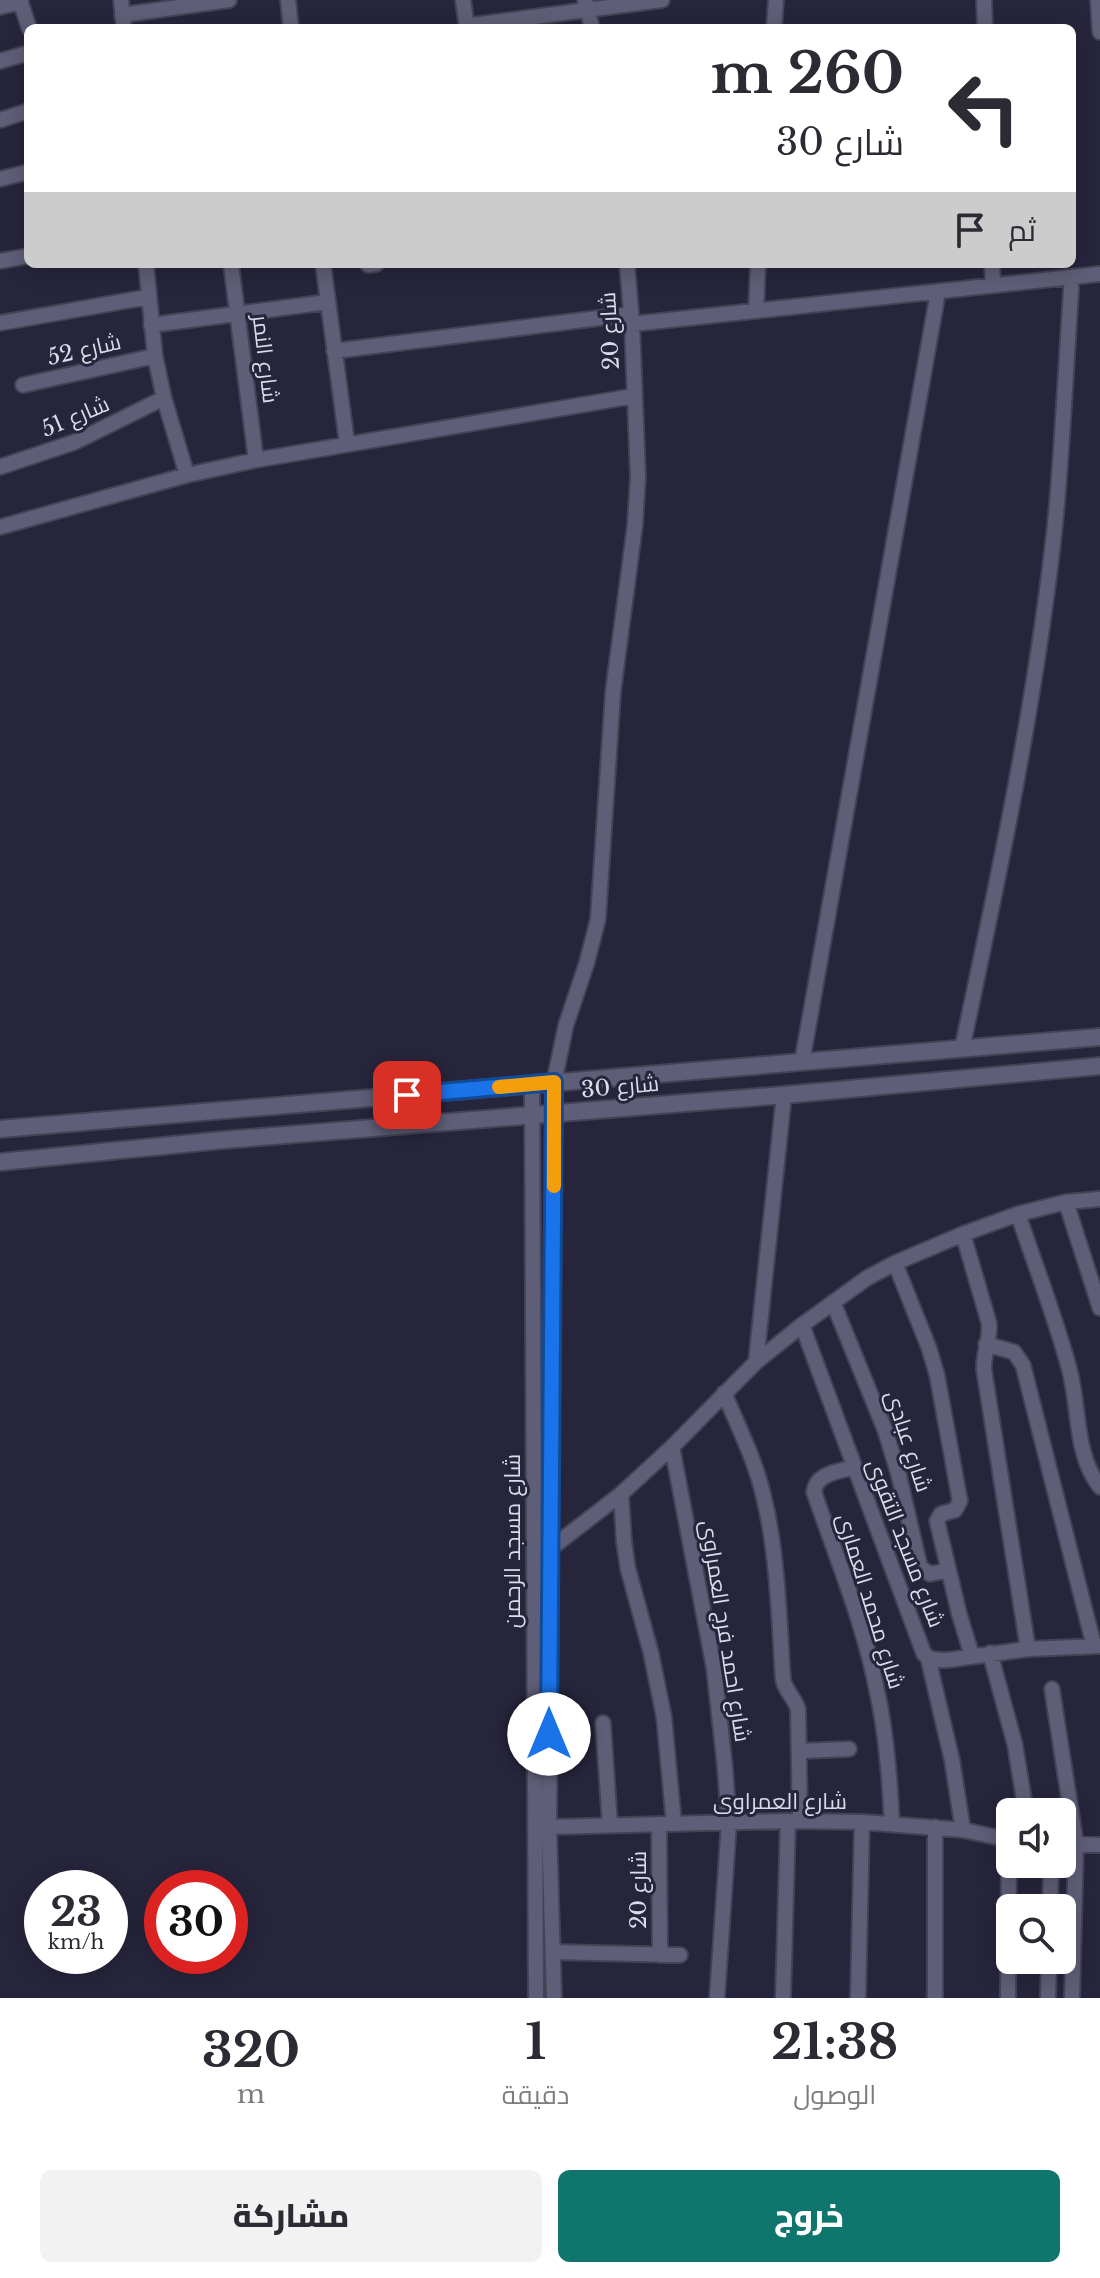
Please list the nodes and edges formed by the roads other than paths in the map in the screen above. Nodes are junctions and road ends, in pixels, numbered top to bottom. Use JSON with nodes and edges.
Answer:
{"nodes":[{"id":1,"x":229,"y":0,"type":"edge"},
{"id":2,"x":288,"y":0,"type":"edge"},
{"id":3,"x":463,"y":0,"type":"edge"},
{"id":4,"x":662,"y":0,"type":"edge"},
{"id":5,"x":776,"y":0,"type":"edge"},
{"id":6,"x":984,"y":0,"type":"edge"},
{"id":7,"x":1098,"y":0,"type":"edge"},
{"id":8,"x":20,"y":1,"type":"edge"},
{"id":9,"x":586,"y":5,"type":"edge"},
{"id":10,"x":0,"y":7,"type":"edge"},
{"id":11,"x":122,"y":14,"type":"edge"},
{"id":12,"x":28,"y":24,"type":"edge"},
{"id":13,"x":291,"y":24,"type":"edge"},
{"id":14,"x":466,"y":24,"type":"edge"},
{"id":15,"x":482,"y":24,"type":"edge"},
{"id":16,"x":774,"y":24,"type":"edge"},
{"id":17,"x":985,"y":24,"type":"edge"},
{"id":18,"x":1100,"y":32,"type":"edge"},
{"id":19,"x":24,"y":54,"type":"edge"},
{"id":20,"x":0,"y":61,"type":"edge"},
{"id":21,"x":24,"y":112,"type":"edge"},
{"id":22,"x":0,"y":120,"type":"edge"},
{"id":23,"x":24,"y":173,"type":"edge"},
{"id":24,"x":0,"y":179,"type":"edge"},
{"id":25,"x":24,"y":257,"type":"edge"},
{"id":26,"x":0,"y":261,"type":"edge"},
{"id":27,"x":146,"y":268,"type":"edge"},
{"id":28,"x":232,"y":268,"type":"edge"},
{"id":29,"x":324,"y":268,"type":"edge"},
{"id":30,"x":627,"y":268,"type":"edge"},
{"id":31,"x":758,"y":268,"type":"edge"},
{"id":32,"x":992,"y":268,"type":"edge"},
{"id":33,"x":1100,"y":274,"type":"edge"},
{"id":34,"x":1072,"y":277,"type":"junction"},
{"id":35,"x":993,"y":285,"type":"junction"},
{"id":36,"x":938,"y":292,"type":"junction"},
{"id":37,"x":148,"y":297,"type":"junction"},
{"id":38,"x":328,"y":302,"type":"junction"},
{"id":39,"x":756,"y":311,"type":"junction"},
{"id":40,"x":238,"y":314,"type":"junction"},
{"id":41,"x":632,"y":319,"type":"junction"},
{"id":42,"x":0,"y":323,"type":"edge"},
{"id":43,"x":151,"y":325,"type":"junction"},
{"id":44,"x":334,"y":351,"type":"junction"},
{"id":45,"x":155,"y":356,"type":"junction"},
{"id":46,"x":23,"y":385,"type":"dead end"},
{"id":47,"x":634,"y":396,"type":"junction"},
{"id":48,"x":164,"y":398,"type":"junction"},
{"id":49,"x":347,"y":443,"type":"junction"},
{"id":50,"x":256,"y":460,"type":"junction"},
{"id":51,"x":0,"y":467,"type":"edge"},
{"id":52,"x":187,"y":475,"type":"junction"},
{"id":53,"x":0,"y":527,"type":"edge"},
{"id":54,"x":1100,"y":1037,"type":"edge"},
{"id":55,"x":962,"y":1049,"type":"junction"},
{"id":56,"x":802,"y":1062,"type":"junction"},
{"id":57,"x":1100,"y":1066,"type":"edge"},
{"id":58,"x":720,"y":1069,"type":"junction"},
{"id":59,"x":554,"y":1082,"type":"junction"},
{"id":60,"x":532,"y":1084,"type":"junction"},
{"id":61,"x":784,"y":1095,"type":"junction"},
{"id":62,"x":722,"y":1100,"type":"junction"},
{"id":63,"x":555,"y":1114,"type":"junction"},
{"id":64,"x":533,"y":1116,"type":"junction"},
{"id":65,"x":0,"y":1129,"type":"edge"},
{"id":66,"x":0,"y":1162,"type":"edge"},
{"id":67,"x":1100,"y":1199,"type":"edge"},
{"id":68,"x":1066,"y":1202,"type":"junction"},
{"id":69,"x":1018,"y":1214,"type":"junction"},
{"id":70,"x":963,"y":1234,"type":"junction"},
{"id":71,"x":895,"y":1263,"type":"junction"},
{"id":72,"x":833,"y":1302,"type":"junction"},
{"id":73,"x":1100,"y":1308,"type":"edge"},
{"id":74,"x":802,"y":1325,"type":"junction"},
{"id":75,"x":986,"y":1344,"type":"junction"},
{"id":76,"x":756,"y":1362,"type":"junction"},
{"id":77,"x":724,"y":1393,"type":"junction"},
{"id":78,"x":672,"y":1447,"type":"junction"},
{"id":79,"x":854,"y":1467,"type":"junction"},
{"id":80,"x":1100,"y":1487,"type":"edge"},
{"id":81,"x":621,"y":1494,"type":"junction"},
{"id":82,"x":550,"y":1549,"type":"junction"},
{"id":83,"x":948,"y":1570,"type":"junction"},
{"id":84,"x":1097,"y":1646,"type":"edge"},
{"id":85,"x":1028,"y":1649,"type":"junction"},
{"id":86,"x":990,"y":1653,"type":"junction"},
{"id":87,"x":972,"y":1656,"type":"junction"},
{"id":88,"x":928,"y":1658,"type":"junction"},
{"id":89,"x":1052,"y":1689,"type":"dead end"},
{"id":90,"x":603,"y":1723,"type":"dead end"},
{"id":91,"x":849,"y":1749,"type":"dead end"},
{"id":92,"x":799,"y":1751,"type":"junction"},
{"id":93,"x":1024,"y":1798,"type":"edge"},
{"id":94,"x":1064,"y":1798,"type":"edge"},
{"id":95,"x":794,"y":1821,"type":"junction"},
{"id":96,"x":862,"y":1822,"type":"junction"},
{"id":97,"x":729,"y":1823,"type":"junction"},
{"id":98,"x":667,"y":1824,"type":"junction"},
{"id":99,"x":892,"y":1824,"type":"junction"},
{"id":100,"x":610,"y":1825,"type":"junction"},
{"id":101,"x":549,"y":1827,"type":"junction"},
{"id":102,"x":935,"y":1827,"type":"junction"},
{"id":103,"x":963,"y":1830,"type":"junction"},
{"id":104,"x":996,"y":1837,"type":"edge"},
{"id":105,"x":1076,"y":1843,"type":"edge"},
{"id":106,"x":1100,"y":1845,"type":"edge"},
{"id":107,"x":1010,"y":1878,"type":"edge"},
{"id":108,"x":1070,"y":1878,"type":"edge"},
{"id":109,"x":553,"y":1952,"type":"junction"},
{"id":110,"x":660,"y":1955,"type":"junction"},
{"id":111,"x":680,"y":1955,"type":"dead end"},
{"id":112,"x":1049,"y":1974,"type":"edge"},
{"id":113,"x":536,"y":1998,"type":"edge"},
{"id":114,"x":554,"y":1998,"type":"edge"},
{"id":115,"x":717,"y":1998,"type":"edge"},
{"id":116,"x":783,"y":1998,"type":"edge"},
{"id":117,"x":858,"y":1998,"type":"edge"},
{"id":118,"x":935,"y":1998,"type":"edge"},
{"id":119,"x":1008,"y":1998,"type":"edge"},
{"id":120,"x":1048,"y":1998,"type":"edge"},
{"id":121,"x":1072,"y":1998,"type":"edge"}],
"edges":[{"from":1,"to":11,"type":"street"},
{"from":2,"to":13,"type":"street"},
{"from":3,"to":14,"type":"street"},
{"from":4,"to":9,"type":"street"},
{"from":5,"to":16,"type":"street"},
{"from":6,"to":17,"type":"street"},
{"from":7,"to":18,"type":"street"},
{"from":8,"to":10,"type":"street"},
{"from":8,"to":12,"type":"street"},
{"from":9,"to":15,"type":"street"},
{"from":19,"to":20,"type":"street"},
{"from":21,"to":22,"type":"street"},
{"from":23,"to":24,"type":"street"},
{"from":25,"to":26,"type":"street"},
{"from":27,"to":37,"type":"street"},
{"from":28,"to":40,"type":"street","name":"شارع النمر"},
{"from":29,"to":38,"type":"street"},
{"from":30,"to":41,"type":"street","name":"شارع 20"},
{"from":31,"to":39,"type":"street"},
{"from":32,"to":35,"type":"street"},
{"from":33,"to":34,"type":"street"},
{"from":34,"to":35,"type":"street"},
{"from":34,"to":55,"type":"street"},
{"from":35,"to":36,"type":"street"},
{"from":36,"to":39,"type":"street"},
{"from":36,"to":56,"type":"street"},
{"from":37,"to":42,"type":"street"},
{"from":37,"to":43,"type":"street"},
{"from":38,"to":40,"type":"street"},
{"from":38,"to":44,"type":"street"},
{"from":39,"to":41,"type":"street"},
{"from":40,"to":43,"type":"street"},
{"from":40,"to":50,"type":"street","name":"شارع النمر"},
{"from":41,"to":44,"type":"street"},
{"from":41,"to":47,"type":"street","name":"شارع 20"},
{"from":43,"to":45,"type":"street"},
{"from":44,"to":49,"type":"street"},
{"from":45,"to":46,"type":"street","name":"شارع 52"},
{"from":45,"to":48,"type":"street"},
{"from":47,"to":49,"type":"street"},
{"from":47,"to":59,"type":"street","name":"شارع 20"},
{"from":48,"to":51,"type":"street","name":"شارع 51"},
{"from":48,"to":52,"type":"street"},
{"from":49,"to":50,"type":"street"},
{"from":50,"to":52,"type":"street"},
{"from":52,"to":53,"type":"street"},
{"from":54,"to":55,"type":"street","name":"شارع 30"},
{"from":55,"to":56,"type":"street","name":"شارع 30"},
{"from":56,"to":58,"type":"street","name":"شارع 30"},
{"from":57,"to":61,"type":"street","name":"شارع 30"},
{"from":58,"to":59,"type":"street","name":"شارع 30"},
{"from":58,"to":62,"type":"street"},
{"from":59,"to":60,"type":"street","name":"شارع 30"},
{"from":59,"to":63,"type":"street","name":"شارع مسجد الرحمن"},
{"from":60,"to":64,"type":"street","name":"شارع مسجد الرحمن"},
{"from":60,"to":65,"type":"street","name":"شارع 30"},
{"from":61,"to":62,"type":"street","name":"شارع 30"},
{"from":61,"to":76,"type":"street"},
{"from":62,"to":63,"type":"street","name":"شارع 30"},
{"from":63,"to":64,"type":"street","name":"شارع 30"},
{"from":63,"to":82,"type":"street","name":"شارع مسجد الرحمن"},
{"from":64,"to":66,"type":"street","name":"شارع 30"},
{"from":64,"to":113,"type":"street","name":"شارع مسجد الرحمن"},
{"from":67,"to":68,"type":"street"},
{"from":68,"to":69,"type":"street"},
{"from":68,"to":73,"type":"street"},
{"from":69,"to":70,"type":"street"},
{"from":69,"to":80,"type":"street"},
{"from":70,"to":71,"type":"street"},
{"from":70,"to":75,"type":"street"},
{"from":71,"to":72,"type":"street"},
{"from":71,"to":83,"type":"street"},
{"from":72,"to":74,"type":"street"},
{"from":72,"to":83,"type":"street","name":"شارع عبادى"},
{"from":74,"to":76,"type":"street"},
{"from":74,"to":79,"type":"street","name":"شارع مسجد التقوى"},
{"from":75,"to":84,"type":"street"},
{"from":75,"to":85,"type":"street"},
{"from":76,"to":77,"type":"street"},
{"from":77,"to":78,"type":"street"},
{"from":77,"to":92,"type":"street"},
{"from":78,"to":81,"type":"street"},
{"from":78,"to":97,"type":"street","name":"شارع احمد فرج العمراوى"},
{"from":79,"to":88,"type":"street","name":"شارع مسجد التقوى"},
{"from":79,"to":99,"type":"street","name":"شارع محمد العمارى"},
{"from":81,"to":82,"type":"street"},
{"from":81,"to":98,"type":"street","name":"شارع 20"},
{"from":82,"to":101,"type":"street","name":"شارع مسجد الرحمن"},
{"from":83,"to":87,"type":"street"},
{"from":84,"to":85,"type":"street","name":"شارع مسجد التقوى"},
{"from":85,"to":86,"type":"street","name":"شارع مسجد التقوى"},
{"from":86,"to":87,"type":"street","name":"شارع مسجد التقوى"},
{"from":86,"to":93,"type":"street"},
{"from":87,"to":88,"type":"street","name":"شارع مسجد التقوى"},
{"from":88,"to":103,"type":"street"},
{"from":89,"to":94,"type":"street"},
{"from":90,"to":100,"type":"street"},
{"from":91,"to":92,"type":"street"},
{"from":92,"to":95,"type":"street"},
{"from":95,"to":96,"type":"street","name":"شارع العمراوى"},
{"from":95,"to":97,"type":"street","name":"شارع العمراوى"},
{"from":95,"to":116,"type":"street"},
{"from":96,"to":99,"type":"street","name":"شارع العمراوى"},
{"from":96,"to":117,"type":"street"},
{"from":97,"to":98,"type":"street","name":"شارع العمراوى"},
{"from":97,"to":115,"type":"street","name":"شارع احمد فرج العمراوى"},
{"from":98,"to":100,"type":"street","name":"شارع العمراوى"},
{"from":98,"to":110,"type":"street","name":"شارع 20"},
{"from":99,"to":102,"type":"street","name":"شارع العمراوى"},
{"from":100,"to":101,"type":"street","name":"شارع العمراوى"},
{"from":101,"to":109,"type":"street","name":"شارع مسجد الرحمن"},
{"from":102,"to":103,"type":"street","name":"شارع العمراوى"},
{"from":102,"to":118,"type":"street"},
{"from":103,"to":104,"type":"street","name":"شارع العمراوى"},
{"from":105,"to":106,"type":"street"},
{"from":107,"to":119,"type":"street"},
{"from":108,"to":121,"type":"street"},
{"from":109,"to":110,"type":"street"},
{"from":109,"to":114,"type":"street","name":"شارع مسجد الرحمن"},
{"from":110,"to":111,"type":"street"},
{"from":112,"to":120,"type":"street"}]}
